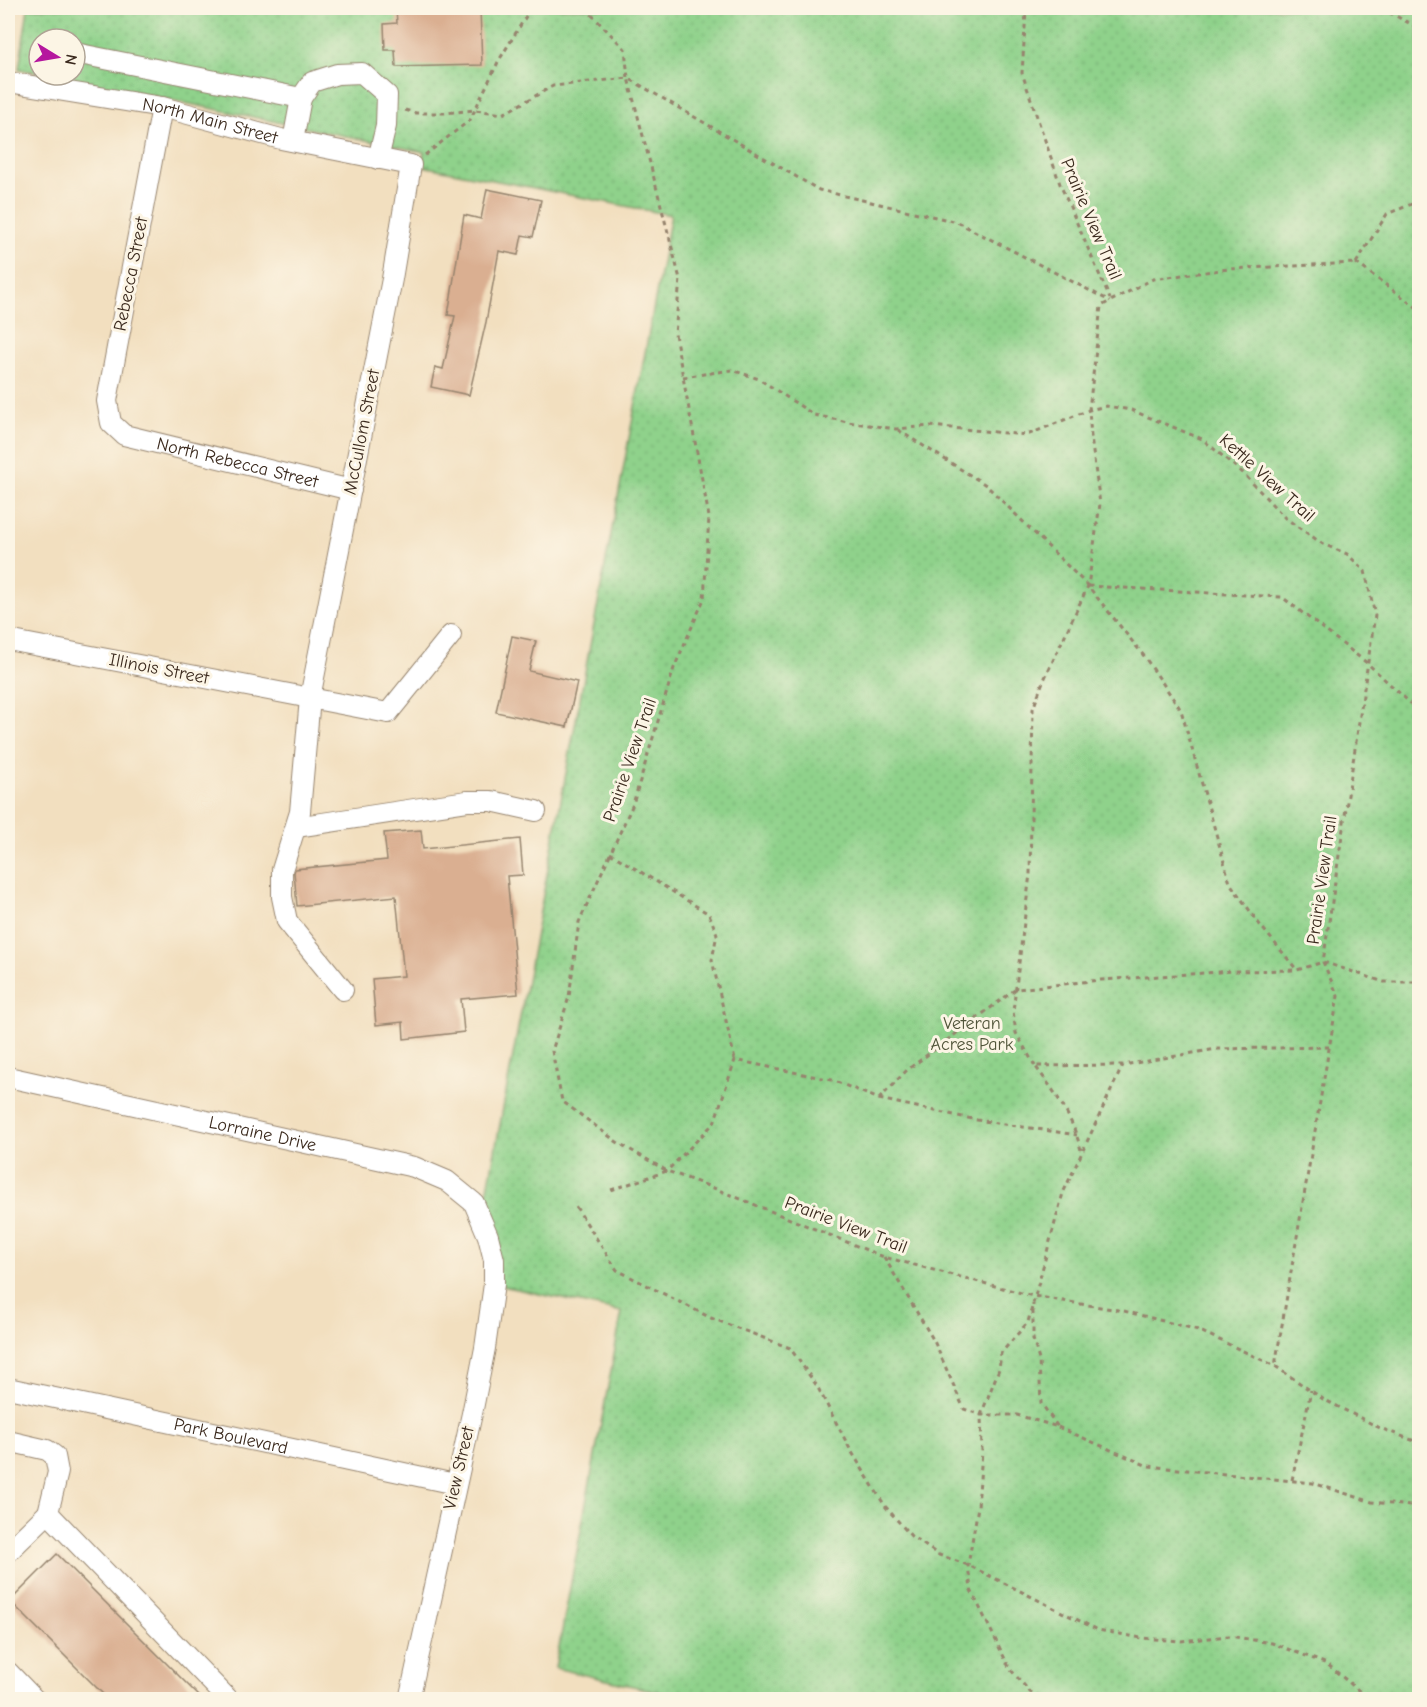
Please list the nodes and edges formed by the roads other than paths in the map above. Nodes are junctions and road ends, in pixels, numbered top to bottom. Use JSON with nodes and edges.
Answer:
{"nodes":[{"id":1,"x":87,"y":55,"type":"edge"},
{"id":2,"x":27,"y":81,"type":"edge"},
{"id":3,"x":8,"y":82,"type":"edge"},
{"id":4,"x":66,"y":87,"type":"edge"},
{"id":5,"x":301,"y":98,"type":"junction"},
{"id":6,"x":162,"y":107,"type":"junction"},
{"id":7,"x":292,"y":141,"type":"junction"},
{"id":8,"x":378,"y":159,"type":"junction"},
{"id":9,"x":411,"y":165,"type":"joint"},
{"id":10,"x":124,"y":435,"type":"joint"},
{"id":11,"x":351,"y":490,"type":"junction"},
{"id":12,"x":451,"y":635,"type":"dead end"},
{"id":13,"x":8,"y":640,"type":"edge"},
{"id":14,"x":310,"y":698,"type":"junction"},
{"id":15,"x":536,"y":811,"type":"dead end"},
{"id":16,"x":296,"y":827,"type":"junction"},
{"id":17,"x":343,"y":990,"type":"dead end"},
{"id":18,"x":8,"y":1077,"type":"edge"},
{"id":19,"x":488,"y":1236,"type":"joint"},
{"id":20,"x":8,"y":1388,"type":"edge"},
{"id":21,"x":8,"y":1441,"type":"edge"},
{"id":22,"x":455,"y":1484,"type":"junction"},
{"id":23,"x":48,"y":1513,"type":"junction"},
{"id":24,"x":8,"y":1552,"type":"edge"},
{"id":25,"x":8,"y":1672,"type":"edge"},
{"id":26,"x":35,"y":1700,"type":"edge"},
{"id":27,"x":229,"y":1700,"type":"edge"},
{"id":28,"x":409,"y":1700,"type":"edge"}],
"edges":[{"from":1,"to":5,"type":"street"},
{"from":2,"to":3,"type":"street","name":"North Main Street"},
{"from":4,"to":6,"type":"street","name":"North Main Street"},
{"from":5,"to":7,"type":"street"},
{"from":5,"to":8,"type":"street"},
{"from":6,"to":7,"type":"street","name":"North Main Street"},
{"from":6,"to":10,"type":"street","name":"Rebecca Street"},
{"from":7,"to":8,"type":"street","name":"North Main Street"},
{"from":8,"to":9,"type":"street","name":"North Main Street"},
{"from":9,"to":11,"type":"street","name":"McCullom Street"},
{"from":10,"to":11,"type":"street","name":"North Rebecca Street"},
{"from":11,"to":14,"type":"street","name":"McCullom Street"},
{"from":12,"to":14,"type":"street","name":"Illinois Street"},
{"from":13,"to":14,"type":"street","name":"Illinois Street"},
{"from":14,"to":16,"type":"street","name":"McCullom Street"},
{"from":15,"to":16,"type":"street"},
{"from":16,"to":17,"type":"street","name":"McCullom Street"},
{"from":18,"to":19,"type":"street","name":"Lorraine Drive"},
{"from":19,"to":22,"type":"street","name":"View Street"},
{"from":20,"to":22,"type":"street","name":"Park Boulevard"},
{"from":21,"to":23,"type":"street"},
{"from":22,"to":28,"type":"street","name":"View Street"},
{"from":23,"to":24,"type":"street"},
{"from":23,"to":27,"type":"street"},
{"from":25,"to":26,"type":"street"}]}
